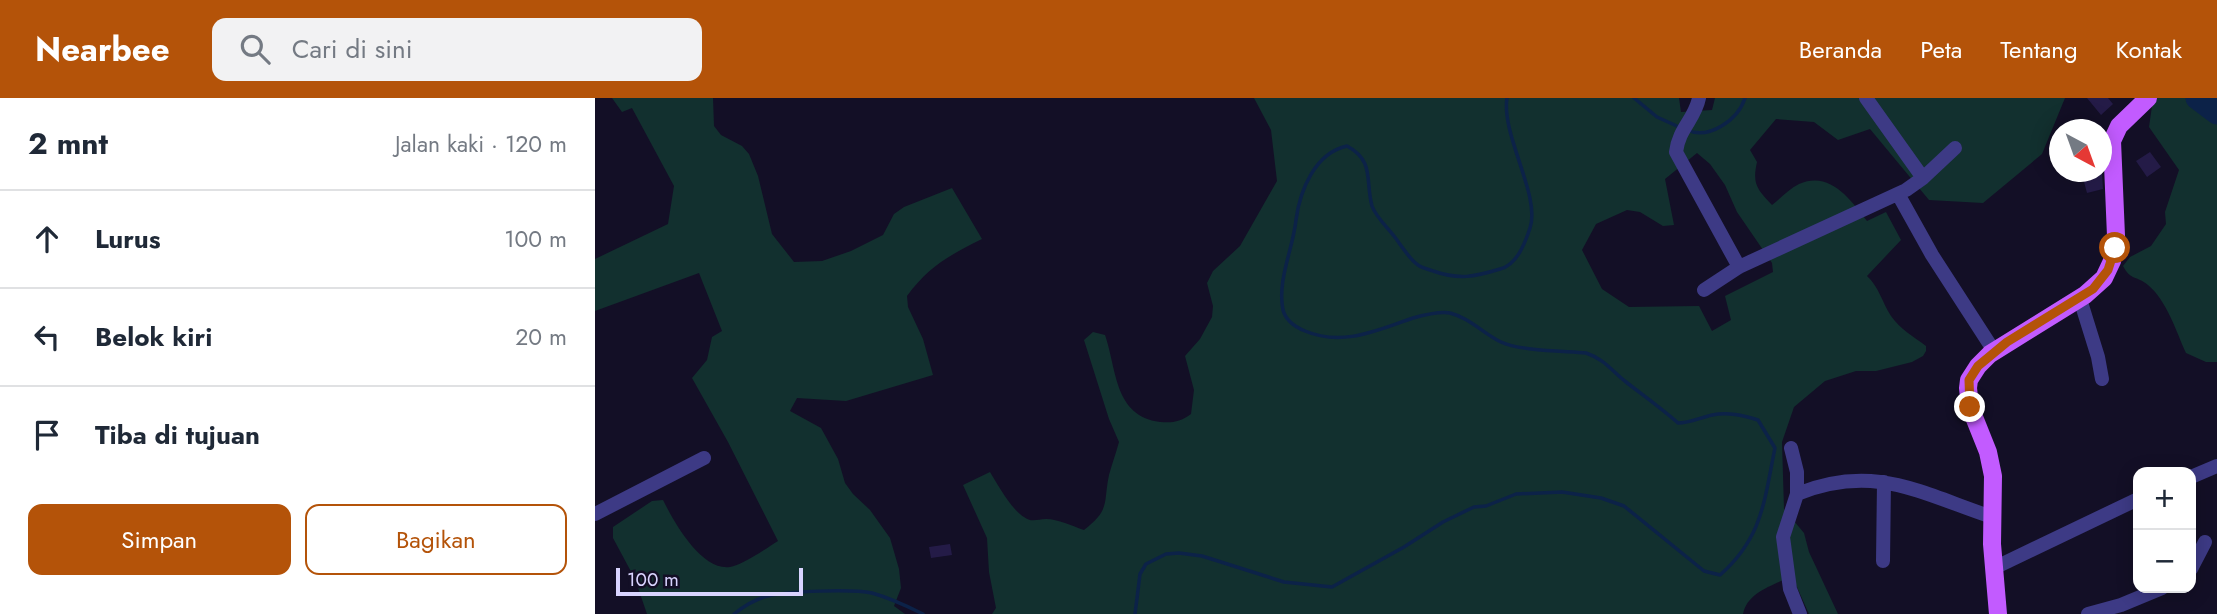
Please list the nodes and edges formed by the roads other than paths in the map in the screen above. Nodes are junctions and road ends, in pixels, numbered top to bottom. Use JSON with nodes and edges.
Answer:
{"nodes":[{"id":1,"x":1699,"y":98,"type":"edge"},
{"id":2,"x":1866,"y":98,"type":"edge"},
{"id":3,"x":2142,"y":103,"type":"edge"},
{"id":4,"x":1955,"y":148,"type":"dead end"},
{"id":5,"x":1923,"y":178,"type":"junction"},
{"id":6,"x":1898,"y":194,"type":"junction"},
{"id":7,"x":1739,"y":267,"type":"junction"},
{"id":8,"x":1704,"y":290,"type":"dead end"},
{"id":9,"x":2080,"y":299,"type":"junction"},
{"id":10,"x":1994,"y":351,"type":"junction"},
{"id":11,"x":2102,"y":379,"type":"dead end"},
{"id":12,"x":1791,"y":448,"type":"dead end"},
{"id":13,"x":704,"y":458,"type":"dead end"},
{"id":14,"x":2217,"y":466,"type":"edge"},
{"id":15,"x":2196,"y":475,"type":"edge"},
{"id":16,"x":1884,"y":482,"type":"junction"},
{"id":17,"x":1797,"y":494,"type":"junction"},
{"id":18,"x":2133,"y":501,"type":"edge"},
{"id":19,"x":595,"y":514,"type":"edge"},
{"id":20,"x":1992,"y":517,"type":"junction"},
{"id":21,"x":2205,"y":542,"type":"dead end"},
{"id":22,"x":2196,"y":559,"type":"edge"},
{"id":23,"x":1883,"y":561,"type":"dead end"},
{"id":24,"x":1994,"y":568,"type":"junction"},
{"id":25,"x":2150,"y":593,"type":"edge"},
{"id":26,"x":1800,"y":614,"type":"edge"},
{"id":27,"x":1998,"y":614,"type":"edge"},
{"id":28,"x":2088,"y":614,"type":"edge"}],
"edges":[{"from":1,"to":7,"type":"street"},
{"from":2,"to":5,"type":"street"},
{"from":3,"to":9,"type":"main road"},
{"from":4,"to":5,"type":"street"},
{"from":5,"to":6,"type":"street"},
{"from":6,"to":7,"type":"street"},
{"from":6,"to":10,"type":"street"},
{"from":7,"to":8,"type":"street"},
{"from":9,"to":10,"type":"main road"},
{"from":9,"to":11,"type":"street"},
{"from":10,"to":20,"type":"main road"},
{"from":12,"to":17,"type":"street"},
{"from":13,"to":19,"type":"street"},
{"from":14,"to":15,"type":"street"},
{"from":16,"to":17,"type":"street"},
{"from":16,"to":20,"type":"street"},
{"from":16,"to":23,"type":"street"},
{"from":17,"to":26,"type":"street"},
{"from":18,"to":24,"type":"street"},
{"from":20,"to":24,"type":"main road"},
{"from":21,"to":22,"type":"street"},
{"from":24,"to":27,"type":"main road"},
{"from":25,"to":28,"type":"street"}]}
